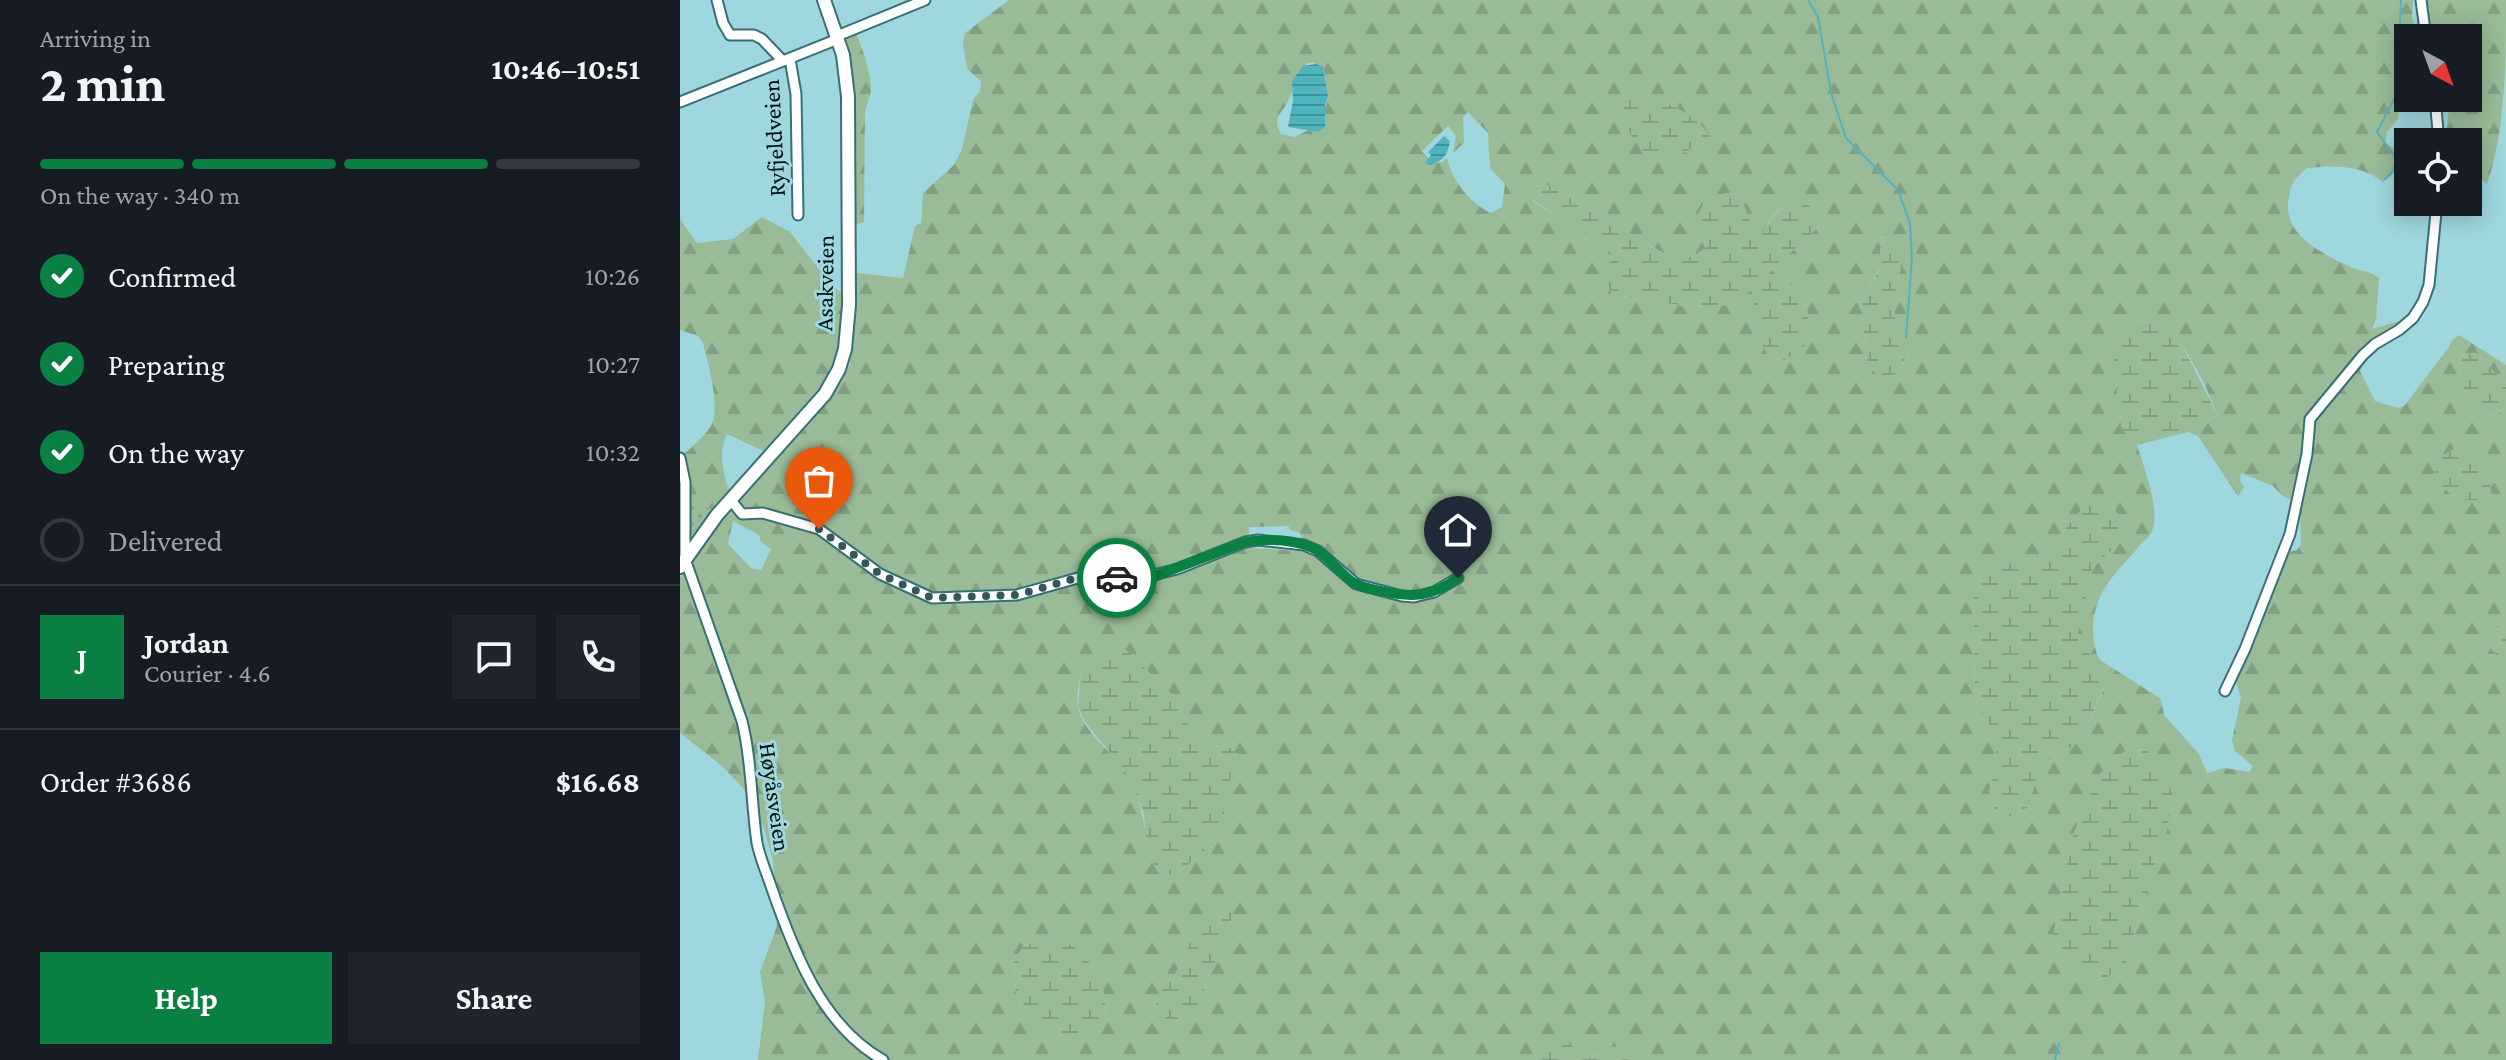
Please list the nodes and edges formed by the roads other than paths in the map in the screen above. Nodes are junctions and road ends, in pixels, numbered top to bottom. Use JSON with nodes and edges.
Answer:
{"nodes":[{"id":1,"x":717,"y":0,"type":"edge"},
{"id":2,"x":824,"y":0,"type":"edge"},
{"id":3,"x":925,"y":0,"type":"edge"},
{"id":4,"x":2421,"y":0,"type":"edge"},
{"id":5,"x":2424,"y":24,"type":"edge"},
{"id":6,"x":838,"y":37,"type":"junction"},
{"id":7,"x":786,"y":60,"type":"junction"},
{"id":8,"x":680,"y":102,"type":"edge"},
{"id":9,"x":798,"y":215,"type":"dead end"},
{"id":10,"x":2436,"y":216,"type":"edge"},
{"id":11,"x":680,"y":458,"type":"edge"},
{"id":12,"x":730,"y":499,"type":"junction"},
{"id":13,"x":683,"y":563,"type":"edge"},
{"id":14,"x":1458,"y":578,"type":"dead end"},
{"id":15,"x":2225,"y":691,"type":"dead end"},
{"id":16,"x":883,"y":1060,"type":"edge"}],
"edges":[{"from":1,"to":7,"type":"street"},
{"from":2,"to":6,"type":"main road","name":"Asakveien"},
{"from":3,"to":6,"type":"street"},
{"from":4,"to":5,"type":"street"},
{"from":6,"to":7,"type":"street"},
{"from":6,"to":12,"type":"main road","name":"Asakveien"},
{"from":7,"to":8,"type":"street"},
{"from":7,"to":9,"type":"street","name":"Ryfjeldveien"},
{"from":10,"to":15,"type":"street"},
{"from":11,"to":13,"type":"street","name":"Høyåsveien"},
{"from":12,"to":13,"type":"main road","name":"Asakveien"},
{"from":12,"to":14,"type":"street"},
{"from":13,"to":16,"type":"street","name":"Høyåsveien"}]}
